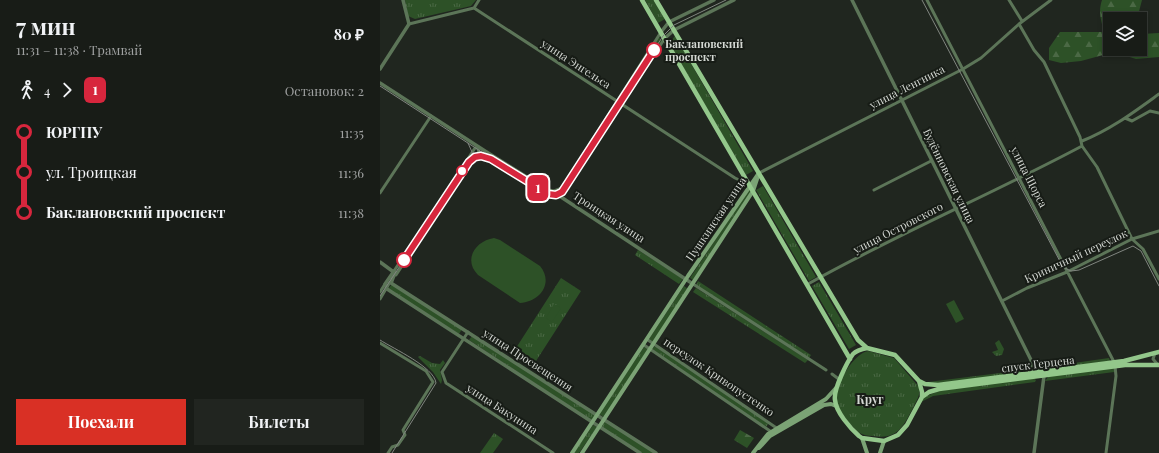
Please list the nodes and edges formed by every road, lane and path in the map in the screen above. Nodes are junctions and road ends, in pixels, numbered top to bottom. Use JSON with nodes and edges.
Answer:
{"nodes":[{"id":1,"x":403,"y":0,"type":"edge"},
{"id":2,"x":479,"y":0,"type":"edge"},
{"id":3,"x":642,"y":0,"type":"edge"},
{"id":4,"x":656,"y":0,"type":"edge"},
{"id":5,"x":714,"y":0,"type":"edge"},
{"id":6,"x":734,"y":0,"type":"edge"},
{"id":7,"x":852,"y":0,"type":"edge"},
{"id":8,"x":927,"y":0,"type":"edge"},
{"id":9,"x":1010,"y":0,"type":"edge"},
{"id":10,"x":1051,"y":0,"type":"edge"},
{"id":11,"x":474,"y":8,"type":"junction"},
{"id":12,"x":669,"y":22,"type":"junction"},
{"id":13,"x":1020,"y":22,"type":"junction"},
{"id":14,"x":409,"y":24,"type":"junction"},
{"id":15,"x":674,"y":30,"type":"junction"},
{"id":16,"x":661,"y":32,"type":"junction"},
{"id":17,"x":665,"y":38,"type":"junction"},
{"id":18,"x":380,"y":69,"type":"edge"},
{"id":19,"x":963,"y":69,"type":"junction"},
{"id":20,"x":380,"y":83,"type":"edge"},
{"id":21,"x":1159,"y":94,"type":"edge"},
{"id":22,"x":901,"y":100,"type":"junction"},
{"id":23,"x":617,"y":102,"type":"junction"},
{"id":24,"x":622,"y":106,"type":"junction"},
{"id":25,"x":1159,"y":112,"type":"edge"},
{"id":26,"x":431,"y":116,"type":"junction"},
{"id":27,"x":1125,"y":118,"type":"junction"},
{"id":28,"x":1082,"y":141,"type":"junction"},
{"id":29,"x":1082,"y":146,"type":"junction"},
{"id":30,"x":476,"y":147,"type":"junction"},
{"id":31,"x":931,"y":161,"type":"junction"},
{"id":32,"x":759,"y":173,"type":"junction"},
{"id":33,"x":1020,"y":179,"type":"junction"},
{"id":34,"x":750,"y":184,"type":"junction"},
{"id":35,"x":546,"y":189,"type":"junction"},
{"id":36,"x":874,"y":190,"type":"dead end"},
{"id":37,"x":753,"y":191,"type":"junction"},
{"id":38,"x":380,"y":192,"type":"edge"},
{"id":39,"x":561,"y":197,"type":"junction"},
{"id":40,"x":955,"y":209,"type":"junction"},
{"id":41,"x":1159,"y":231,"type":"edge"},
{"id":42,"x":1132,"y":239,"type":"junction"},
{"id":43,"x":380,"y":262,"type":"edge"},
{"id":44,"x":1067,"y":272,"type":"junction"},
{"id":45,"x":395,"y":273,"type":"junction"},
{"id":46,"x":820,"y":277,"type":"junction"},
{"id":47,"x":1159,"y":279,"type":"edge"},
{"id":48,"x":686,"y":280,"type":"junction"},
{"id":49,"x":388,"y":282,"type":"junction"},
{"id":50,"x":693,"y":284,"type":"junction"},
{"id":51,"x":808,"y":284,"type":"junction"},
{"id":52,"x":387,"y":289,"type":"junction"},
{"id":53,"x":380,"y":292,"type":"edge"},
{"id":54,"x":380,"y":299,"type":"edge"},
{"id":55,"x":1002,"y":301,"type":"junction"},
{"id":56,"x":468,"y":332,"type":"junction"},
{"id":57,"x":464,"y":338,"type":"junction"},
{"id":58,"x":648,"y":340,"type":"junction"},
{"id":59,"x":380,"y":343,"type":"edge"},
{"id":60,"x":654,"y":344,"type":"junction"},
{"id":61,"x":644,"y":345,"type":"junction"},
{"id":62,"x":867,"y":348,"type":"junction"},
{"id":63,"x":650,"y":349,"type":"junction"},
{"id":64,"x":1157,"y":353,"type":"edge"},
{"id":65,"x":850,"y":359,"type":"junction"},
{"id":66,"x":1031,"y":360,"type":"junction"},
{"id":67,"x":1115,"y":364,"type":"junction"},
{"id":68,"x":1158,"y":365,"type":"edge"},
{"id":69,"x":826,"y":370,"type":"dead end"},
{"id":70,"x":1039,"y":372,"type":"junction"},
{"id":71,"x":832,"y":374,"type":"dead end"},
{"id":72,"x":1031,"y":374,"type":"junction"},
{"id":73,"x":1044,"y":376,"type":"junction"},
{"id":74,"x":840,"y":380,"type":"junction"},
{"id":75,"x":919,"y":381,"type":"junction"},
{"id":76,"x":837,"y":387,"type":"junction"},
{"id":77,"x":922,"y":397,"type":"junction"},
{"id":78,"x":836,"y":406,"type":"junction"},
{"id":79,"x":597,"y":415,"type":"junction"},
{"id":80,"x":604,"y":419,"type":"junction"},
{"id":81,"x":593,"y":422,"type":"junction"},
{"id":82,"x":599,"y":427,"type":"junction"},
{"id":83,"x":778,"y":429,"type":"junction"},
{"id":84,"x":772,"y":433,"type":"junction"},
{"id":85,"x":862,"y":438,"type":"junction"},
{"id":86,"x":884,"y":441,"type":"junction"},
{"id":87,"x":388,"y":453,"type":"edge"},
{"id":88,"x":553,"y":453,"type":"edge"},
{"id":89,"x":572,"y":453,"type":"edge"},
{"id":90,"x":582,"y":453,"type":"edge"},
{"id":91,"x":640,"y":453,"type":"edge"},
{"id":92,"x":656,"y":453,"type":"edge"},
{"id":93,"x":753,"y":453,"type":"edge"},
{"id":94,"x":756,"y":453,"type":"edge"},
{"id":95,"x":867,"y":453,"type":"edge"},
{"id":96,"x":880,"y":453,"type":"edge"},
{"id":97,"x":1034,"y":453,"type":"edge"},
{"id":98,"x":1106,"y":453,"type":"edge"}],
"edges":[{"from":1,"to":14,"type":"street"},
{"from":2,"to":11,"type":"street"},
{"from":3,"to":16,"type":"main road"},
{"from":4,"to":12,"type":"main road"},
{"from":5,"to":12,"type":"street"},
{"from":6,"to":15,"type":"street"},
{"from":7,"to":22,"type":"street","name":"Будённовская улица"},
{"from":8,"to":19,"type":"street","name":"улица Щорса"},
{"from":9,"to":13,"type":"street"},
{"from":10,"to":13,"type":"street","name":"улица Ленгника"},
{"from":11,"to":14,"type":"street"},
{"from":11,"to":23,"type":"street","name":"улица Энгельса"},
{"from":12,"to":15,"type":"main road"},
{"from":12,"to":16,"type":"street"},
{"from":13,"to":19,"type":"street","name":"улица Ленгника"},
{"from":13,"to":28,"type":"street"},
{"from":14,"to":18,"type":"street"},
{"from":15,"to":17,"type":"street"},
{"from":15,"to":32,"type":"main road"},
{"from":16,"to":17,"type":"main road"},
{"from":16,"to":23,"type":"street"},
{"from":17,"to":24,"type":"street"},
{"from":17,"to":34,"type":"main road"},
{"from":19,"to":22,"type":"street","name":"улица Ленгника"},
{"from":19,"to":33,"type":"street","name":"улица Щорса"},
{"from":20,"to":26,"type":"street","name":"Троицкая улица"},
{"from":21,"to":27,"type":"street"},
{"from":22,"to":31,"type":"street","name":"Будённовская улица"},
{"from":22,"to":32,"type":"street","name":"улица Ленгника"},
{"from":23,"to":24,"type":"street","name":"улица Энгельса"},
{"from":23,"to":35,"type":"street"},
{"from":24,"to":34,"type":"street","name":"улица Энгельса"},
{"from":24,"to":39,"type":"street"},
{"from":25,"to":27,"type":"street"},
{"from":26,"to":30,"type":"street","name":"Троицкая улица"},
{"from":26,"to":38,"type":"street"},
{"from":27,"to":28,"type":"street"},
{"from":28,"to":29,"type":"street"},
{"from":29,"to":33,"type":"street","name":"улица Островского"},
{"from":29,"to":42,"type":"street"},
{"from":30,"to":35,"type":"street","name":"Троицкая улица"},
{"from":30,"to":45,"type":"street"},
{"from":30,"to":45,"type":"street"},
{"from":31,"to":36,"type":"street"},
{"from":31,"to":40,"type":"street","name":"Будённовская улица"},
{"from":32,"to":34,"type":"main road","name":"Пушкинская улица"},
{"from":32,"to":37,"type":"main road","name":"Пушкинская улица"},
{"from":32,"to":46,"type":"main road"},
{"from":33,"to":40,"type":"street","name":"улица Островского"},
{"from":33,"to":44,"type":"street","name":"улица Щорса"},
{"from":34,"to":37,"type":"main road"},
{"from":34,"to":48,"type":"main road","name":"Пушкинская улица"},
{"from":35,"to":39,"type":"street","name":"Троицкая улица"},
{"from":37,"to":50,"type":"main road","name":"Пушкинская улица"},
{"from":37,"to":51,"type":"main road"},
{"from":39,"to":48,"type":"street","name":"Троицкая улица"},
{"from":40,"to":46,"type":"street","name":"улица Островского"},
{"from":40,"to":55,"type":"street","name":"Будённовская улица"},
{"from":41,"to":42,"type":"street","name":"Криничный переулок"},
{"from":42,"to":44,"type":"street","name":"Криничный переулок"},
{"from":42,"to":47,"type":"street"},
{"from":43,"to":45,"type":"street"},
{"from":44,"to":55,"type":"street","name":"Криничный переулок"},
{"from":44,"to":67,"type":"street","name":"улица Щорса"},
{"from":45,"to":49,"type":"street"},
{"from":46,"to":51,"type":"street","name":"улица Островского"},
{"from":46,"to":62,"type":"main road"},
{"from":48,"to":50,"type":"street","name":"Троицкая улица"},
{"from":48,"to":58,"type":"main road","name":"Пушкинская улица"},
{"from":49,"to":52,"type":"street"},
{"from":49,"to":53,"type":"street"},
{"from":49,"to":56,"type":"street","name":"улица Просвещения"},
{"from":50,"to":60,"type":"main road","name":"Пушкинская улица"},
{"from":50,"to":69,"type":"street","name":"Троицкая улица"},
{"from":51,"to":65,"type":"main road"},
{"from":52,"to":54,"type":"street"},
{"from":52,"to":57,"type":"street","name":"улица Просвещения"},
{"from":55,"to":66,"type":"street","name":"Будённовская улица"},
{"from":56,"to":57,"type":"street"},
{"from":56,"to":79,"type":"street","name":"улица Просвещения"},
{"from":57,"to":81,"type":"street","name":"улица Просвещения"},
{"from":57,"to":88,"type":"street","name":"улица Бакунина"},
{"from":58,"to":60,"type":"street","name":"переулок Кривопустенко"},
{"from":58,"to":61,"type":"main road","name":"Пушкинская улица"},
{"from":59,"to":87,"type":"street"},
{"from":60,"to":63,"type":"main road","name":"Пушкинская улица"},
{"from":60,"to":83,"type":"street","name":"переулок Кривопустенко"},
{"from":61,"to":63,"type":"street","name":"переулок Кривопустенко"},
{"from":61,"to":79,"type":"main road","name":"Пушкинская улица"},
{"from":62,"to":65,"type":"main road"},
{"from":62,"to":75,"type":"main road"},
{"from":63,"to":80,"type":"main road","name":"Пушкинская улица"},
{"from":63,"to":84,"type":"street","name":"переулок Кривопустенко"},
{"from":64,"to":67,"type":"main road","name":"спуск Герцена"},
{"from":64,"to":68,"type":"street"},
{"from":65,"to":74,"type":"main road"},
{"from":66,"to":70,"type":"street","name":"Будённовская улица"},
{"from":66,"to":72,"type":"street","name":"Будённовская улица"},
{"from":67,"to":68,"type":"main road","name":"спуск Герцена"},
{"from":67,"to":70,"type":"main road","name":"спуск Герцена"},
{"from":67,"to":73,"type":"main road","name":"спуск Герцена"},
{"from":67,"to":98,"type":"street"},
{"from":70,"to":72,"type":"main road","name":"спуск Герцена"},
{"from":71,"to":74,"type":"street"},
{"from":72,"to":75,"type":"main road","name":"спуск Герцена"},
{"from":73,"to":77,"type":"main road","name":"спуск Герцена"},
{"from":73,"to":97,"type":"street"},
{"from":74,"to":76,"type":"main road"},
{"from":75,"to":77,"type":"main road"},
{"from":76,"to":78,"type":"main road"},
{"from":76,"to":83,"type":"main road"},
{"from":77,"to":86,"type":"main road"},
{"from":78,"to":83,"type":"main road"},
{"from":78,"to":85,"type":"main road"},
{"from":79,"to":80,"type":"street","name":"улица Просвещения"},
{"from":79,"to":81,"type":"main road","name":"Пушкинская улица"},
{"from":80,"to":82,"type":"main road","name":"Пушкинская улица"},
{"from":80,"to":92,"type":"street","name":"улица Просвещения"},
{"from":81,"to":82,"type":"street","name":"улица Просвещения"},
{"from":81,"to":89,"type":"main road","name":"Пушкинская улица"},
{"from":82,"to":90,"type":"main road","name":"Пушкинская улица"},
{"from":82,"to":91,"type":"street","name":"улица Просвещения"},
{"from":83,"to":84,"type":"main road"},
{"from":84,"to":93,"type":"main road"},
{"from":84,"to":94,"type":"main road"},
{"from":85,"to":86,"type":"main road"},
{"from":85,"to":95,"type":"main road"},
{"from":86,"to":96,"type":"main road"}]}
